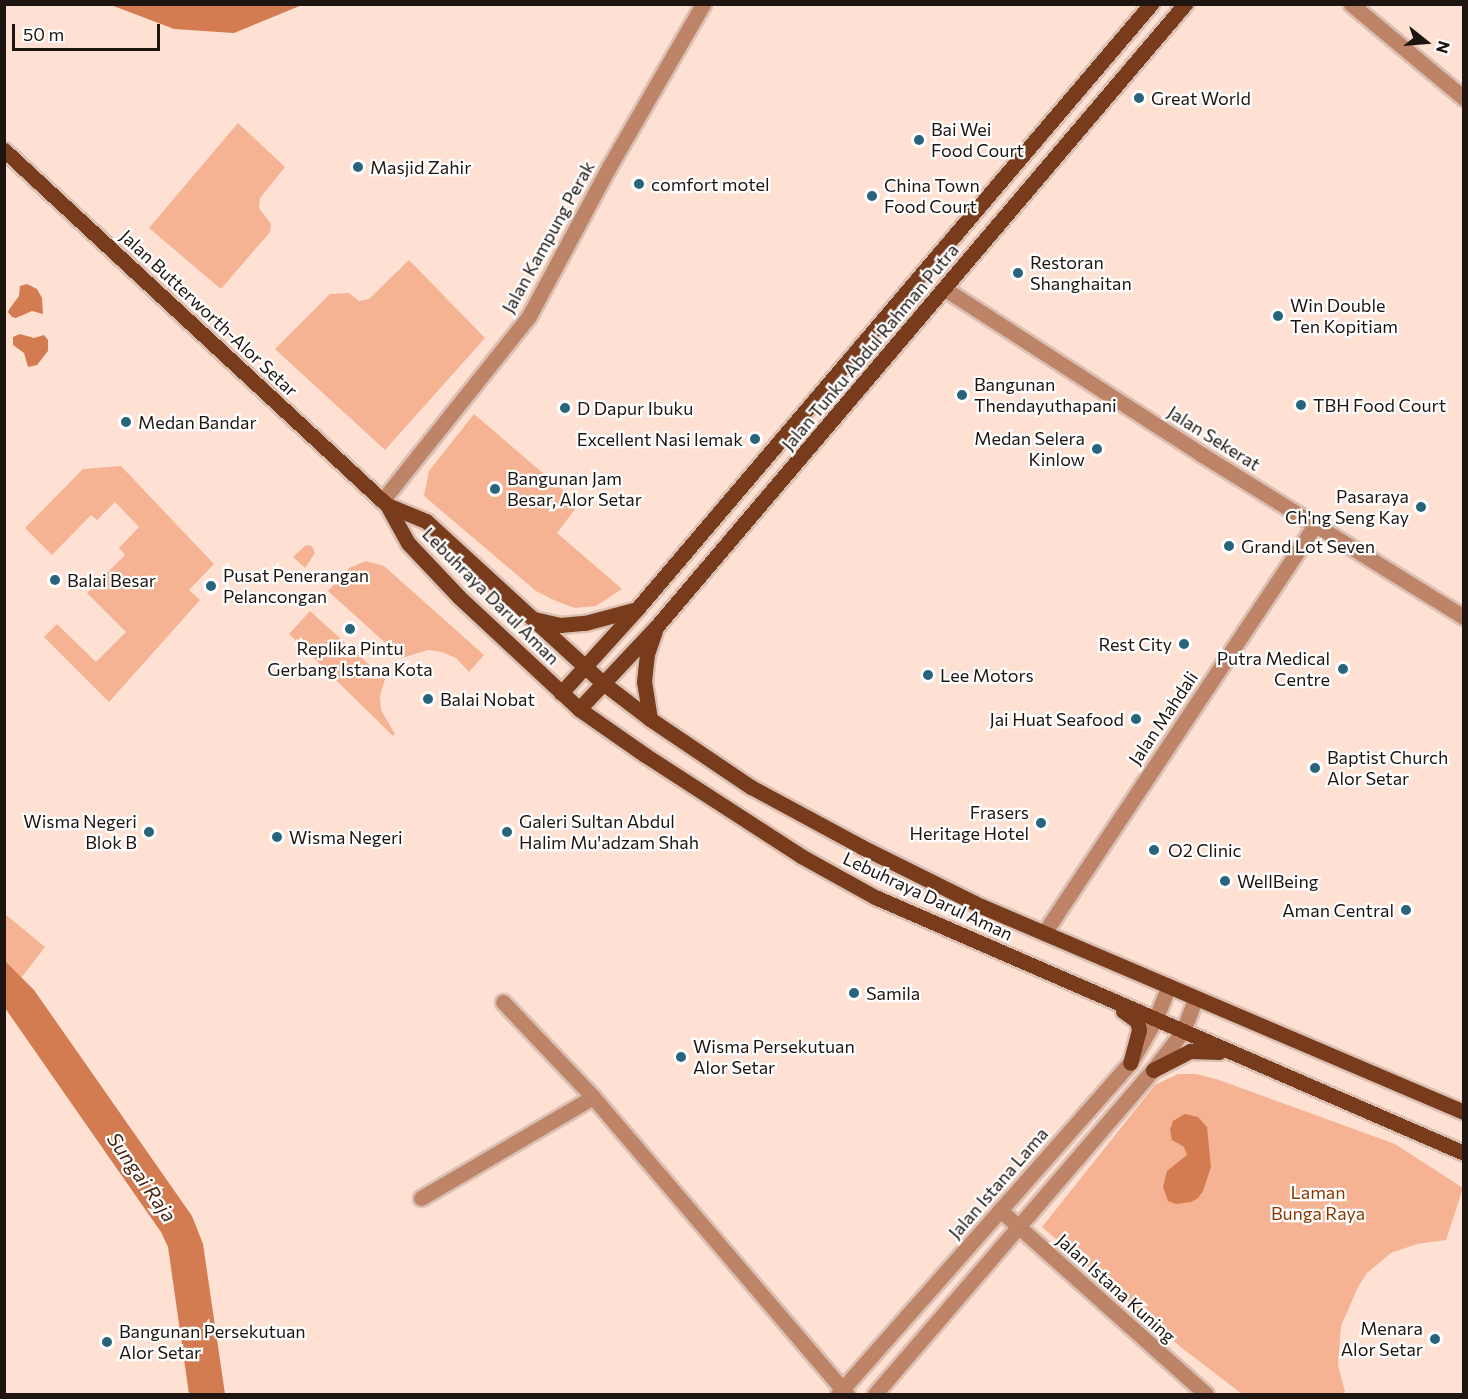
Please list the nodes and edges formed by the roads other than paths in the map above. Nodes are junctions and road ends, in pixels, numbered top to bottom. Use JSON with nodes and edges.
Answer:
{"nodes":[{"id":1,"x":703,"y":4,"type":"edge"},
{"id":2,"x":1151,"y":4,"type":"edge"},
{"id":3,"x":1185,"y":4,"type":"edge"},
{"id":4,"x":1352,"y":4,"type":"edge"},
{"id":5,"x":1464,"y":98,"type":"edge"},
{"id":6,"x":4,"y":150,"type":"edge"},
{"id":7,"x":945,"y":289,"type":"junction"},
{"id":8,"x":385,"y":503,"type":"junction"},
{"id":9,"x":1315,"y":525,"type":"junction"},
{"id":10,"x":637,"y":609,"type":"junction"},
{"id":11,"x":1464,"y":617,"type":"edge"},
{"id":12,"x":534,"y":619,"type":"junction"},
{"id":13,"x":657,"y":626,"type":"junction"},
{"id":14,"x":585,"y":666,"type":"junction"},
{"id":15,"x":603,"y":683,"type":"junction"},
{"id":16,"x":561,"y":693,"type":"junction"},
{"id":17,"x":579,"y":709,"type":"junction"},
{"id":18,"x":650,"y":719,"type":"junction"},
{"id":19,"x":1044,"y":933,"type":"junction"},
{"id":20,"x":1079,"y":986,"type":"junction"},
{"id":21,"x":1170,"y":986,"type":"junction"},
{"id":22,"x":1195,"y":999,"type":"junction"},
{"id":23,"x":503,"y":1002,"type":"dead end"},
{"id":24,"x":1155,"y":1020,"type":"junction"},
{"id":25,"x":1183,"y":1031,"type":"junction"},
{"id":26,"x":1234,"y":1054,"type":"junction"},
{"id":27,"x":1130,"y":1063,"type":"junction"},
{"id":28,"x":1153,"y":1070,"type":"junction"},
{"id":29,"x":592,"y":1097,"type":"junction"},
{"id":30,"x":1464,"y":1112,"type":"edge"},
{"id":31,"x":1464,"y":1153,"type":"edge"},
{"id":32,"x":421,"y":1198,"type":"dead end"},
{"id":33,"x":1000,"y":1210,"type":"junction"},
{"id":34,"x":1020,"y":1228,"type":"junction"},
{"id":35,"x":843,"y":1392,"type":"edge"},
{"id":36,"x":875,"y":1395,"type":"edge"},
{"id":37,"x":1206,"y":1395,"type":"edge"}],
"edges":[{"from":1,"to":8,"type":"street","name":"Jalan Kampung Perak"},
{"from":2,"to":10,"type":"main road","name":"Jalan Tunku Abdul Rahman Putra"},
{"from":3,"to":7,"type":"main road","name":"Jalan Tunku Abdul Rahman Putra"},
{"from":4,"to":5,"type":"street"},
{"from":6,"to":8,"type":"main road","name":"Jalan Butterworth-Alor Setar"},
{"from":7,"to":9,"type":"street","name":"Jalan Sekerat"},
{"from":7,"to":13,"type":"main road","name":"Jalan Tunku Abdul Rahman Putra"},
{"from":8,"to":12,"type":"main road","name":"Lebuhraya Darul Aman"},
{"from":8,"to":16,"type":"main road","name":"Lebuhraya Darul Aman"},
{"from":9,"to":11,"type":"street","name":"Jalan Sekerat"},
{"from":9,"to":19,"type":"street","name":"Jalan Mahdali"},
{"from":10,"to":12,"type":"main road"},
{"from":10,"to":14,"type":"main road","name":"Jalan Tunku Abdul Rahman Putra"},
{"from":12,"to":14,"type":"main road","name":"Lebuhraya Darul Aman"},
{"from":13,"to":15,"type":"main road","name":"Jalan Tunku Abdul Rahman Putra"},
{"from":13,"to":18,"type":"main road"},
{"from":14,"to":15,"type":"main road","name":"Lebuhraya Darul Aman"},
{"from":14,"to":16,"type":"main road","name":"Jalan Tunku Abdul Rahman Putra"},
{"from":15,"to":17,"type":"main road","name":"Jalan Tunku Abdul Rahman Putra"},
{"from":15,"to":18,"type":"main road","name":"Lebuhraya Darul Aman"},
{"from":16,"to":17,"type":"main road","name":"Lebuhraya Darul Aman"},
{"from":17,"to":20,"type":"main road","name":"Lebuhraya Darul Aman"},
{"from":18,"to":19,"type":"main road","name":"Lebuhraya Darul Aman"},
{"from":19,"to":21,"type":"main road","name":"Lebuhraya Darul Aman"},
{"from":20,"to":24,"type":"main road","name":"Lebuhraya Darul Aman"},
{"from":20,"to":27,"type":"main road"},
{"from":21,"to":22,"type":"main road","name":"Lebuhraya Darul Aman"},
{"from":21,"to":24,"type":"street","name":"Jalan Istana Lama"},
{"from":22,"to":25,"type":"street"},
{"from":22,"to":30,"type":"main road","name":"Lebuhraya Darul Aman"},
{"from":23,"to":29,"type":"street"},
{"from":24,"to":25,"type":"main road","name":"Lebuhraya Darul Aman"},
{"from":24,"to":27,"type":"street","name":"Jalan Istana Lama"},
{"from":25,"to":26,"type":"main road","name":"Lebuhraya Darul Aman"},
{"from":25,"to":28,"type":"street"},
{"from":26,"to":28,"type":"main road"},
{"from":26,"to":31,"type":"main road","name":"Lebuhraya Darul Aman"},
{"from":27,"to":33,"type":"street","name":"Jalan Istana Lama"},
{"from":28,"to":34,"type":"street"},
{"from":29,"to":32,"type":"street"},
{"from":29,"to":35,"type":"street"},
{"from":33,"to":34,"type":"street","name":"Jalan Istana Kuning"},
{"from":33,"to":35,"type":"street","name":"Jalan Istana Lama"},
{"from":34,"to":36,"type":"street"},
{"from":34,"to":37,"type":"street","name":"Jalan Istana Kuning"}]}
